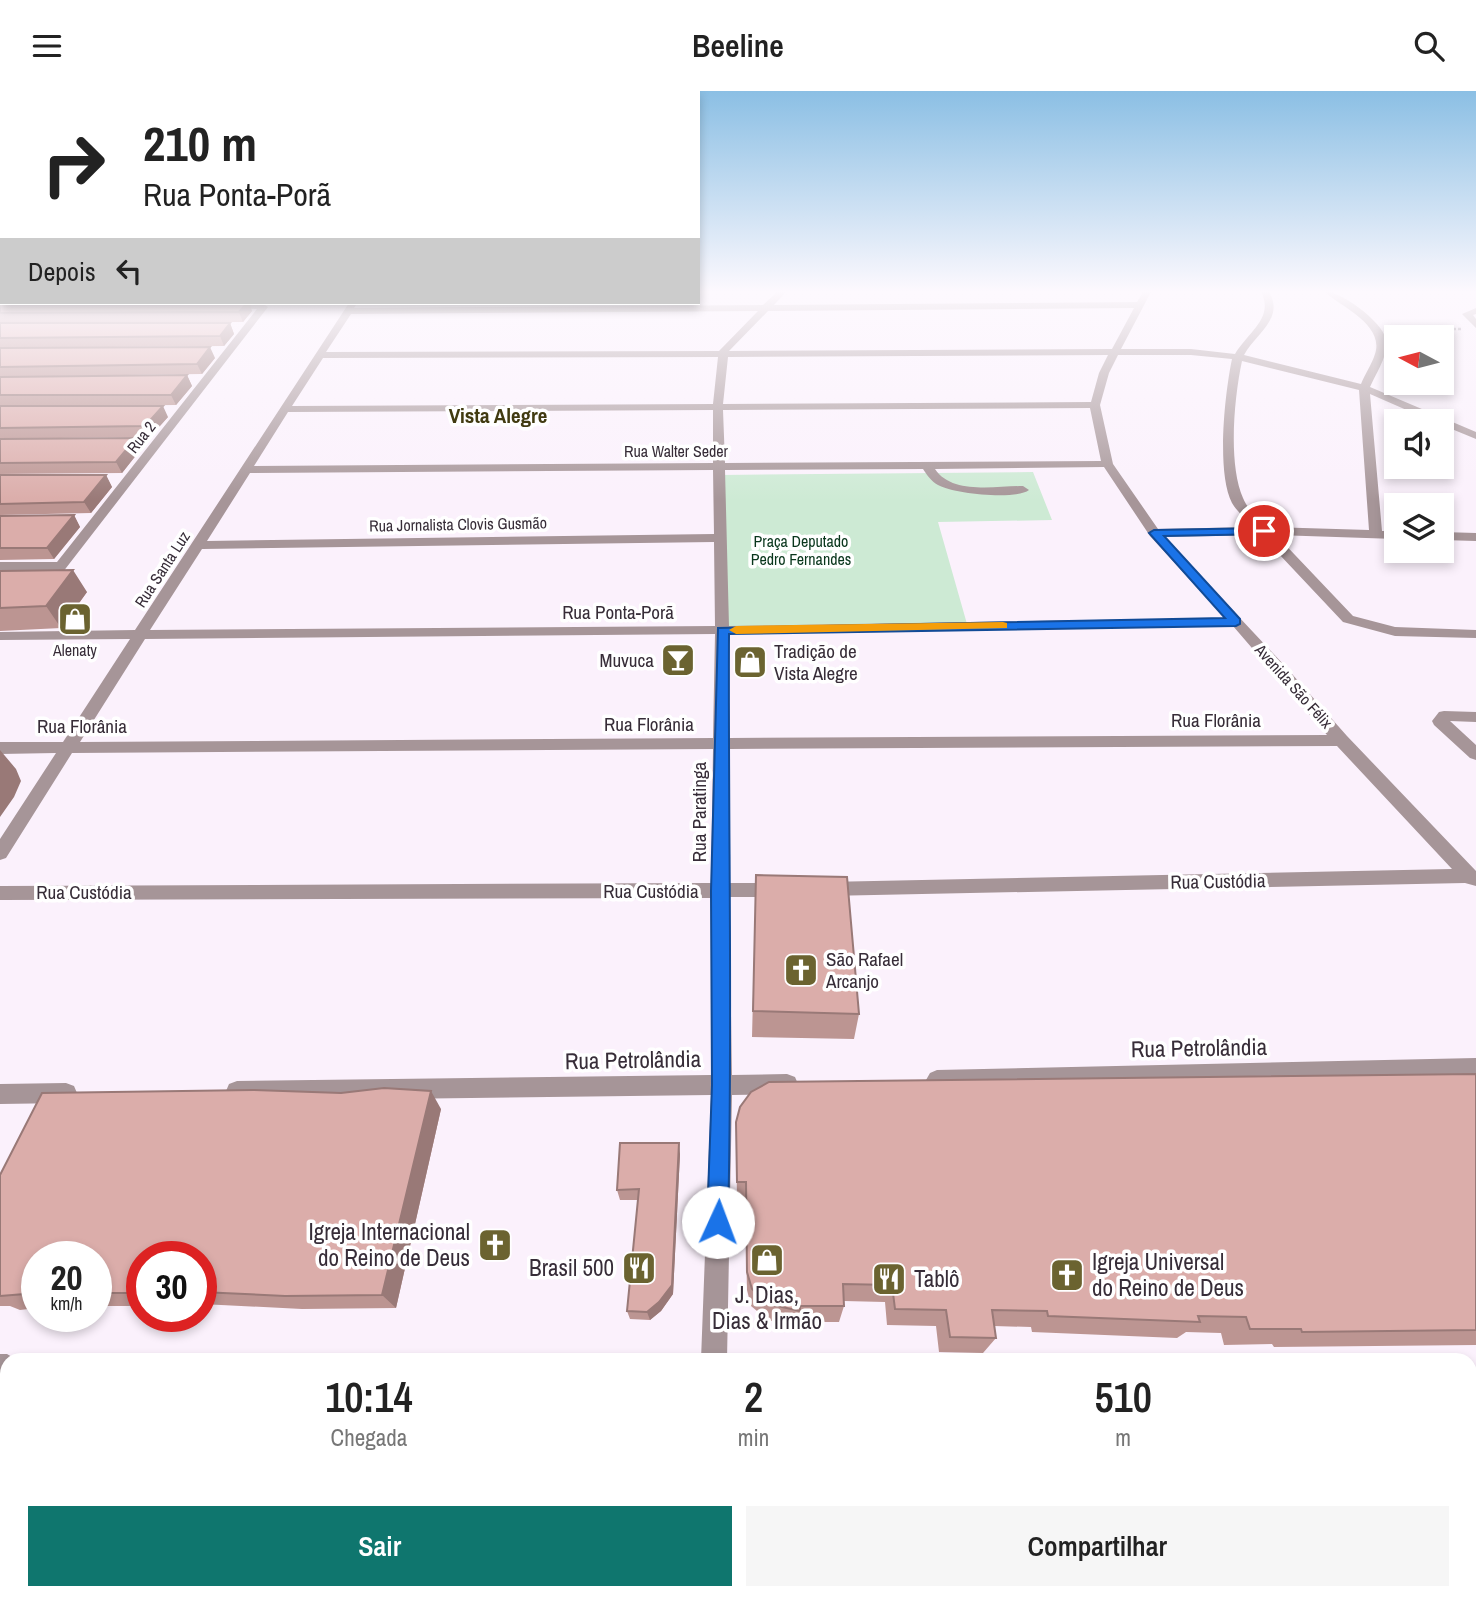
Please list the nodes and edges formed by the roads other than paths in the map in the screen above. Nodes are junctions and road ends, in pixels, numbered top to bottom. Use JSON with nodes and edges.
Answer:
{"nodes":[{"id":1,"x":220,"y":360,"type":"edge"},
{"id":2,"x":317,"y":360,"type":"edge"},
{"id":3,"x":721,"y":360,"type":"edge"},
{"id":4,"x":1111,"y":360,"type":"edge"},
{"id":5,"x":1238,"y":360,"type":"edge"},
{"id":6,"x":1252,"y":360,"type":"edge"},
{"id":7,"x":1377,"y":360,"type":"edge"},
{"id":8,"x":192,"y":380,"type":"dead end"},
{"id":9,"x":205,"y":380,"type":"junction"},
{"id":10,"x":1364,"y":388,"type":"junction"},
{"id":11,"x":718,"y":405,"type":"junction"},
{"id":12,"x":1095,"y":405,"type":"junction"},
{"id":13,"x":285,"y":409,"type":"junction"},
{"id":14,"x":167,"y":411,"type":"dead end"},
{"id":15,"x":181,"y":411,"type":"junction"},
{"id":16,"x":1476,"y":436,"type":"edge"},
{"id":17,"x":143,"y":443,"type":"dead end"},
{"id":18,"x":156,"y":443,"type":"junction"},
{"id":19,"x":1107,"y":464,"type":"junction"},
{"id":20,"x":927,"y":465,"type":"junction"},
{"id":21,"x":717,"y":467,"type":"junction"},
{"id":22,"x":245,"y":470,"type":"junction"},
{"id":23,"x":1023,"y":490,"type":"dead end"},
{"id":24,"x":1264,"y":531,"type":"junction"},
{"id":25,"x":1154,"y":533,"type":"junction"},
{"id":26,"x":1376,"y":534,"type":"junction"},
{"id":27,"x":1384,"y":534,"type":"edge"},
{"id":28,"x":1454,"y":536,"type":"edge"},
{"id":29,"x":1476,"y":537,"type":"edge"},
{"id":30,"x":719,"y":538,"type":"junction"},
{"id":31,"x":198,"y":545,"type":"junction"},
{"id":32,"x":0,"y":566,"type":"edge"},
{"id":33,"x":60,"y":566,"type":"junction"},
{"id":34,"x":44,"y":587,"type":"edge"},
{"id":35,"x":1236,"y":622,"type":"junction"},
{"id":36,"x":722,"y":630,"type":"junction"},
{"id":37,"x":1476,"y":634,"type":"edge"},
{"id":38,"x":140,"y":635,"type":"junction"},
{"id":39,"x":0,"y":636,"type":"edge"},
{"id":40,"x":1476,"y":717,"type":"edge"},
{"id":41,"x":1341,"y":740,"type":"junction"},
{"id":42,"x":721,"y":745,"type":"junction"},
{"id":43,"x":68,"y":747,"type":"junction"},
{"id":44,"x":0,"y":748,"type":"edge"},
{"id":45,"x":1476,"y":754,"type":"edge"},
{"id":46,"x":0,"y":853,"type":"edge"},
{"id":47,"x":1473,"y":880,"type":"edge"},
{"id":48,"x":720,"y":891,"type":"junction"},
{"id":49,"x":0,"y":893,"type":"edge"},
{"id":50,"x":1476,"y":1069,"type":"edge"},
{"id":51,"x":917,"y":1081,"type":"edge"},
{"id":52,"x":806,"y":1083,"type":"edge"},
{"id":53,"x":722,"y":1085,"type":"junction"},
{"id":54,"x":209,"y":1091,"type":"edge"},
{"id":55,"x":84,"y":1093,"type":"edge"},
{"id":56,"x":0,"y":1094,"type":"edge"},
{"id":57,"x":714,"y":1353,"type":"edge"}],
"edges":[{"from":1,"to":9,"type":"street","name":"Rua 2"},
{"from":2,"to":13,"type":"street","name":"Rua Santa Luz"},
{"from":3,"to":11,"type":"street","name":"Rua Paratinga"},
{"from":4,"to":12,"type":"street","name":"Avenida São Félix"},
{"from":5,"to":24,"type":"street"},
{"from":6,"to":10,"type":"street"},
{"from":7,"to":10,"type":"street"},
{"from":8,"to":9,"type":"street"},
{"from":9,"to":15,"type":"street","name":"Rua 2"},
{"from":10,"to":16,"type":"street"},
{"from":10,"to":26,"type":"street"},
{"from":11,"to":12,"type":"street"},
{"from":11,"to":13,"type":"street"},
{"from":11,"to":21,"type":"street","name":"Rua Paratinga"},
{"from":12,"to":19,"type":"street","name":"Avenida São Félix"},
{"from":13,"to":22,"type":"street","name":"Rua Santa Luz"},
{"from":14,"to":15,"type":"street"},
{"from":15,"to":18,"type":"street","name":"Rua 2"},
{"from":17,"to":18,"type":"street"},
{"from":18,"to":33,"type":"street","name":"Rua 2"},
{"from":19,"to":20,"type":"street","name":"Rua Walter Seder"},
{"from":19,"to":25,"type":"street","name":"Avenida São Félix"},
{"from":20,"to":21,"type":"street","name":"Rua Walter Seder"},
{"from":20,"to":23,"type":"street"},
{"from":21,"to":22,"type":"street","name":"Rua Walter Seder"},
{"from":21,"to":30,"type":"street","name":"Rua Paratinga"},
{"from":22,"to":31,"type":"street","name":"Rua Santa Luz"},
{"from":24,"to":25,"type":"street"},
{"from":24,"to":26,"type":"street"},
{"from":24,"to":37,"type":"street"},
{"from":25,"to":35,"type":"street","name":"Avenida São Félix"},
{"from":26,"to":27,"type":"street"},
{"from":28,"to":29,"type":"street"},
{"from":30,"to":31,"type":"street","name":"Rua Jornalista Clovis Gusmão"},
{"from":30,"to":36,"type":"street","name":"Rua Paratinga"},
{"from":31,"to":38,"type":"street","name":"Rua Santa Luz"},
{"from":32,"to":33,"type":"street"},
{"from":33,"to":34,"type":"street","name":"Rua 2"},
{"from":35,"to":36,"type":"street","name":"Rua Ponta-Porã"},
{"from":35,"to":41,"type":"street","name":"Avenida São Félix"},
{"from":36,"to":38,"type":"street","name":"Rua Ponta-Porã"},
{"from":36,"to":42,"type":"street","name":"Rua Paratinga"},
{"from":38,"to":39,"type":"street","name":"Rua Ponta-Porã"},
{"from":38,"to":43,"type":"street","name":"Rua Santa Luz"},
{"from":40,"to":45,"type":"street"},
{"from":41,"to":42,"type":"street","name":"Rua Florânia"},
{"from":41,"to":47,"type":"street","name":"Avenida São Félix"},
{"from":42,"to":43,"type":"street","name":"Rua Florânia"},
{"from":42,"to":48,"type":"street","name":"Rua Paratinga"},
{"from":43,"to":44,"type":"street","name":"Rua Florânia"},
{"from":43,"to":46,"type":"street","name":"Rua Santa Luz"},
{"from":47,"to":48,"type":"street","name":"Rua Custódia"},
{"from":48,"to":49,"type":"street","name":"Rua Custódia"},
{"from":48,"to":53,"type":"street","name":"Rua Paratinga"},
{"from":50,"to":51,"type":"street","name":"Rua Petrolândia"},
{"from":52,"to":53,"type":"street","name":"Rua Petrolândia"},
{"from":53,"to":54,"type":"street","name":"Rua Petrolândia"},
{"from":53,"to":57,"type":"street","name":"Rua Paratinga"},
{"from":55,"to":56,"type":"street"}]}
